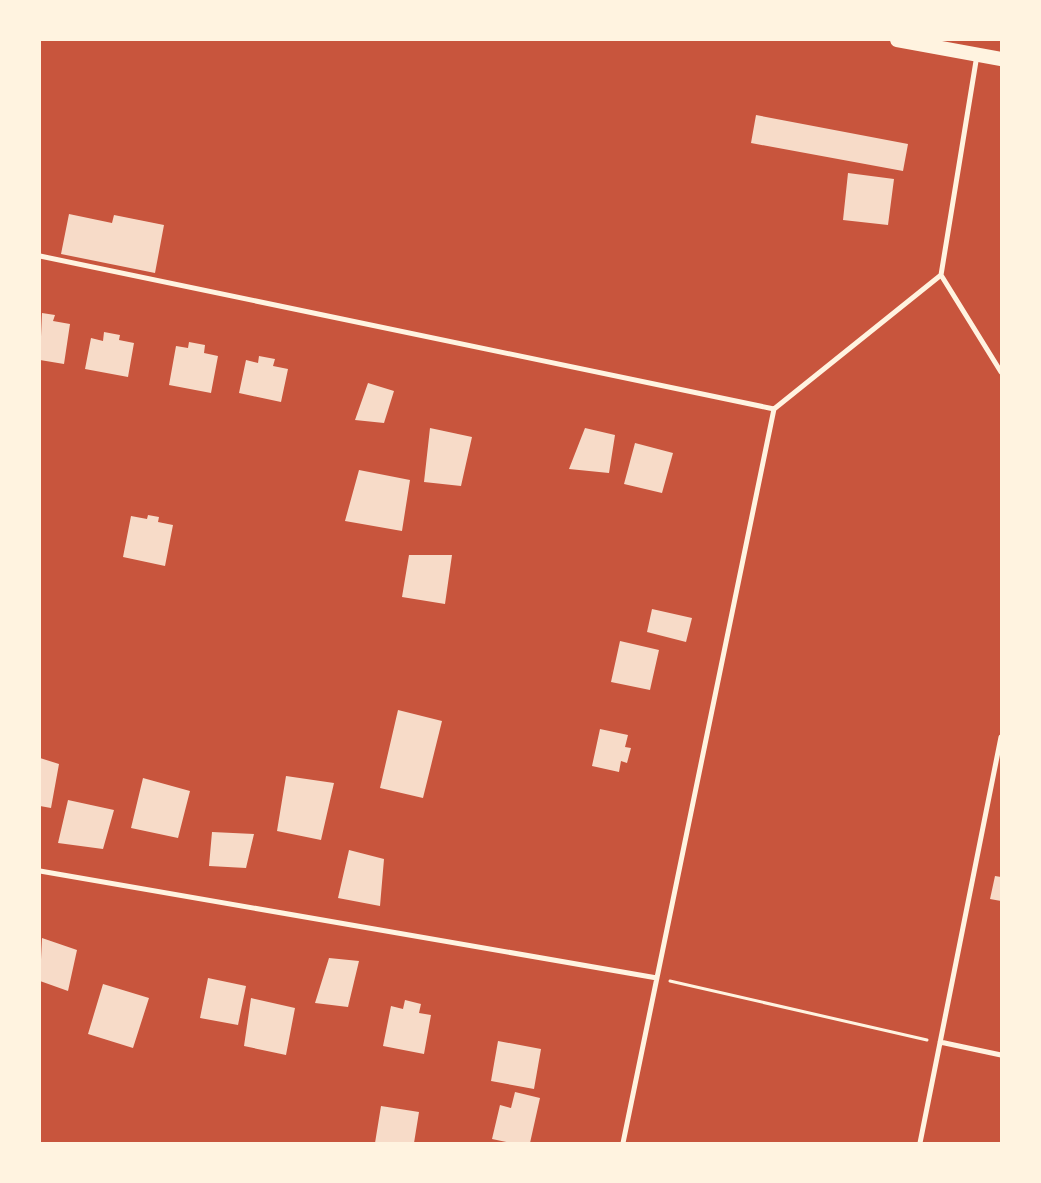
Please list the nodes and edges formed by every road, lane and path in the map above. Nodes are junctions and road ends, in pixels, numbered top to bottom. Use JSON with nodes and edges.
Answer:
{"nodes":[{"id":1,"x":898,"y":40,"type":"edge"},
{"id":2,"x":918,"y":40,"type":"edge"},
{"id":3,"x":977,"y":55,"type":"junction"},
{"id":4,"x":1001,"y":57,"type":"edge"},
{"id":5,"x":40,"y":256,"type":"edge"},
{"id":6,"x":941,"y":275,"type":"junction"},
{"id":7,"x":1001,"y":372,"type":"edge"},
{"id":8,"x":774,"y":409,"type":"junction"},
{"id":9,"x":1001,"y":737,"type":"edge"},
{"id":10,"x":40,"y":871,"type":"edge"},
{"id":11,"x":657,"y":978,"type":"junction"},
{"id":12,"x":940,"y":1042,"type":"junction"},
{"id":13,"x":1001,"y":1055,"type":"edge"},
{"id":14,"x":623,"y":1143,"type":"edge"},
{"id":15,"x":920,"y":1143,"type":"edge"}],
"edges":[{"from":1,"to":3,"type":"highway"},
{"from":2,"to":4,"type":"highway"},
{"from":3,"to":4,"type":"highway"},
{"from":3,"to":6,"type":"street"},
{"from":5,"to":8,"type":"street"},
{"from":6,"to":7,"type":"street"},
{"from":6,"to":8,"type":"street"},
{"from":8,"to":11,"type":"street"},
{"from":9,"to":12,"type":"street"},
{"from":10,"to":11,"type":"street"},
{"from":11,"to":12,"type":"path"},
{"from":11,"to":14,"type":"street"},
{"from":12,"to":13,"type":"street"},
{"from":12,"to":15,"type":"street"}]}
